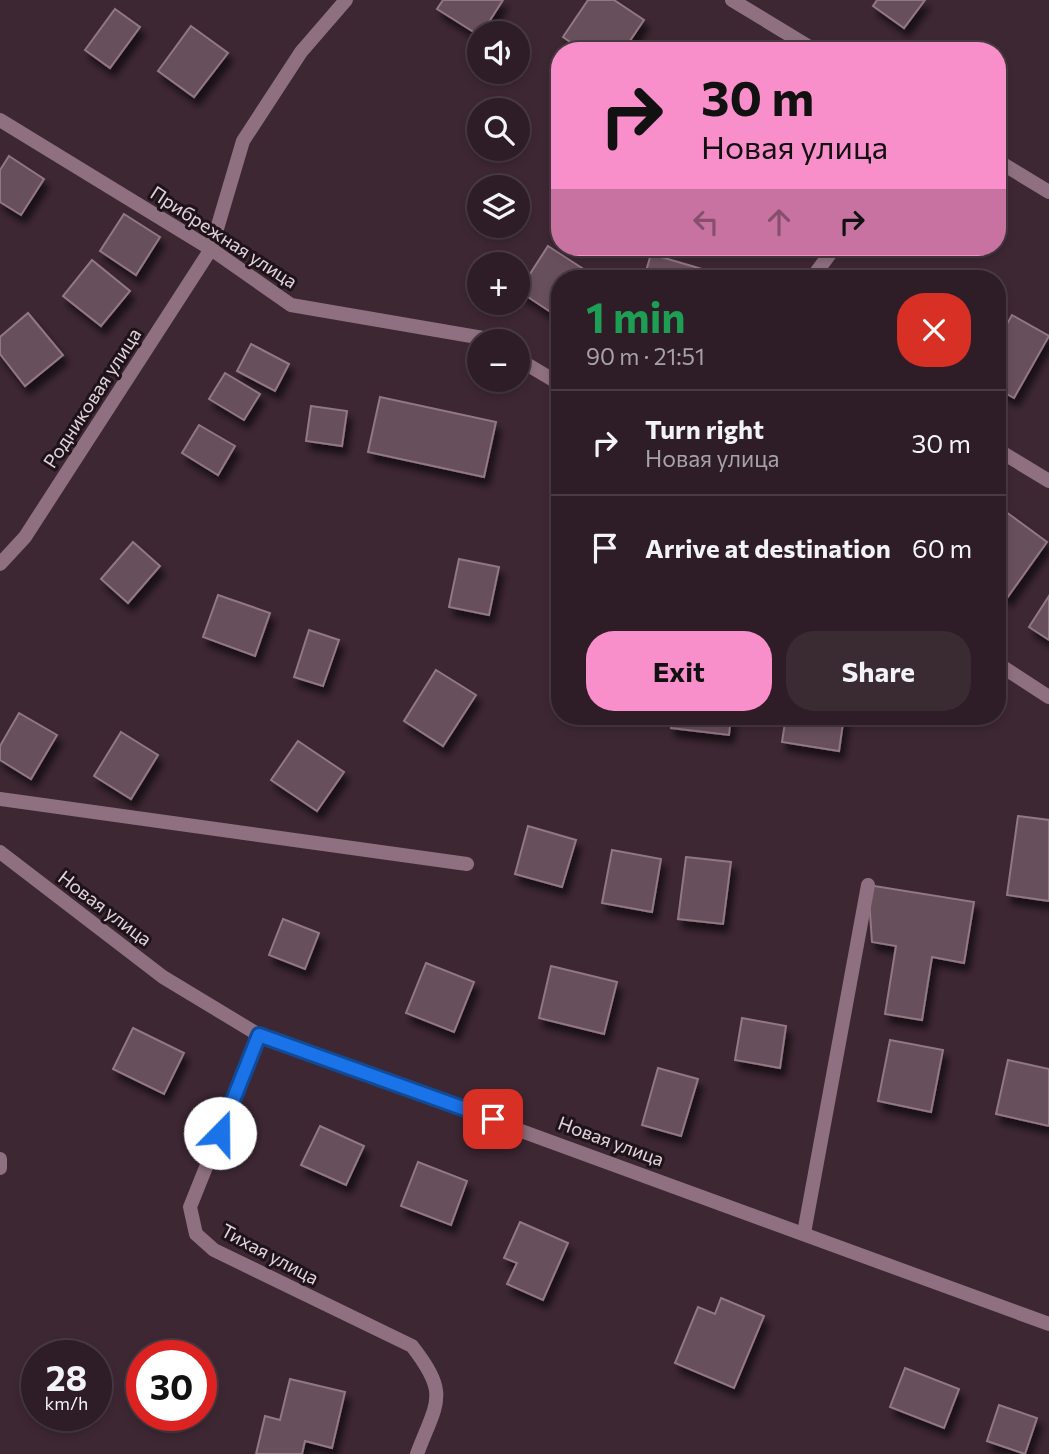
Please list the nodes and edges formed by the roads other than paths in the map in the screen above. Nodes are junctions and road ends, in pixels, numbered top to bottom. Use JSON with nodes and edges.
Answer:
{"nodes":[{"id":1,"x":346,"y":0,"type":"edge"},
{"id":2,"x":732,"y":0,"type":"edge"},
{"id":3,"x":801,"y":42,"type":"edge"},
{"id":4,"x":0,"y":120,"type":"edge"},
{"id":5,"x":1006,"y":166,"type":"edge"},
{"id":6,"x":1049,"y":192,"type":"edge"},
{"id":7,"x":211,"y":248,"type":"junction"},
{"id":8,"x":467,"y":335,"type":"edge"},
{"id":9,"x":530,"y":366,"type":"edge"},
{"id":10,"x":551,"y":379,"type":"edge"},
{"id":11,"x":1006,"y":455,"type":"edge"},
{"id":12,"x":1049,"y":481,"type":"edge"},
{"id":13,"x":0,"y":564,"type":"edge"},
{"id":14,"x":1006,"y":669,"type":"edge"},
{"id":15,"x":1049,"y":697,"type":"edge"},
{"id":16,"x":0,"y":799,"type":"edge"},
{"id":17,"x":0,"y":852,"type":"edge"},
{"id":18,"x":467,"y":864,"type":"dead end"},
{"id":19,"x":868,"y":885,"type":"dead end"},
{"id":20,"x":259,"y":1035,"type":"junction"},
{"id":21,"x":0,"y":1159,"type":"edge"},
{"id":22,"x":0,"y":1168,"type":"edge"},
{"id":23,"x":804,"y":1233,"type":"junction"},
{"id":24,"x":1049,"y":1324,"type":"edge"},
{"id":25,"x":417,"y":1454,"type":"edge"}],
"edges":[{"from":1,"to":7,"type":"street","name":"Родниковая улица"},
{"from":2,"to":3,"type":"street"},
{"from":4,"to":7,"type":"street","name":"Прибрежная улица"},
{"from":5,"to":6,"type":"street"},
{"from":7,"to":8,"type":"street","name":"Прибрежная улица"},
{"from":7,"to":13,"type":"street","name":"Родниковая улица"},
{"from":9,"to":10,"type":"street"},
{"from":11,"to":12,"type":"street"},
{"from":14,"to":15,"type":"street"},
{"from":16,"to":18,"type":"street"},
{"from":17,"to":20,"type":"street","name":"Новая улица"},
{"from":19,"to":23,"type":"street"},
{"from":20,"to":23,"type":"street","name":"Новая улица"},
{"from":20,"to":25,"type":"street","name":"Тихая улица"},
{"from":21,"to":22,"type":"street"},
{"from":23,"to":24,"type":"street","name":"Новая улица"}]}
